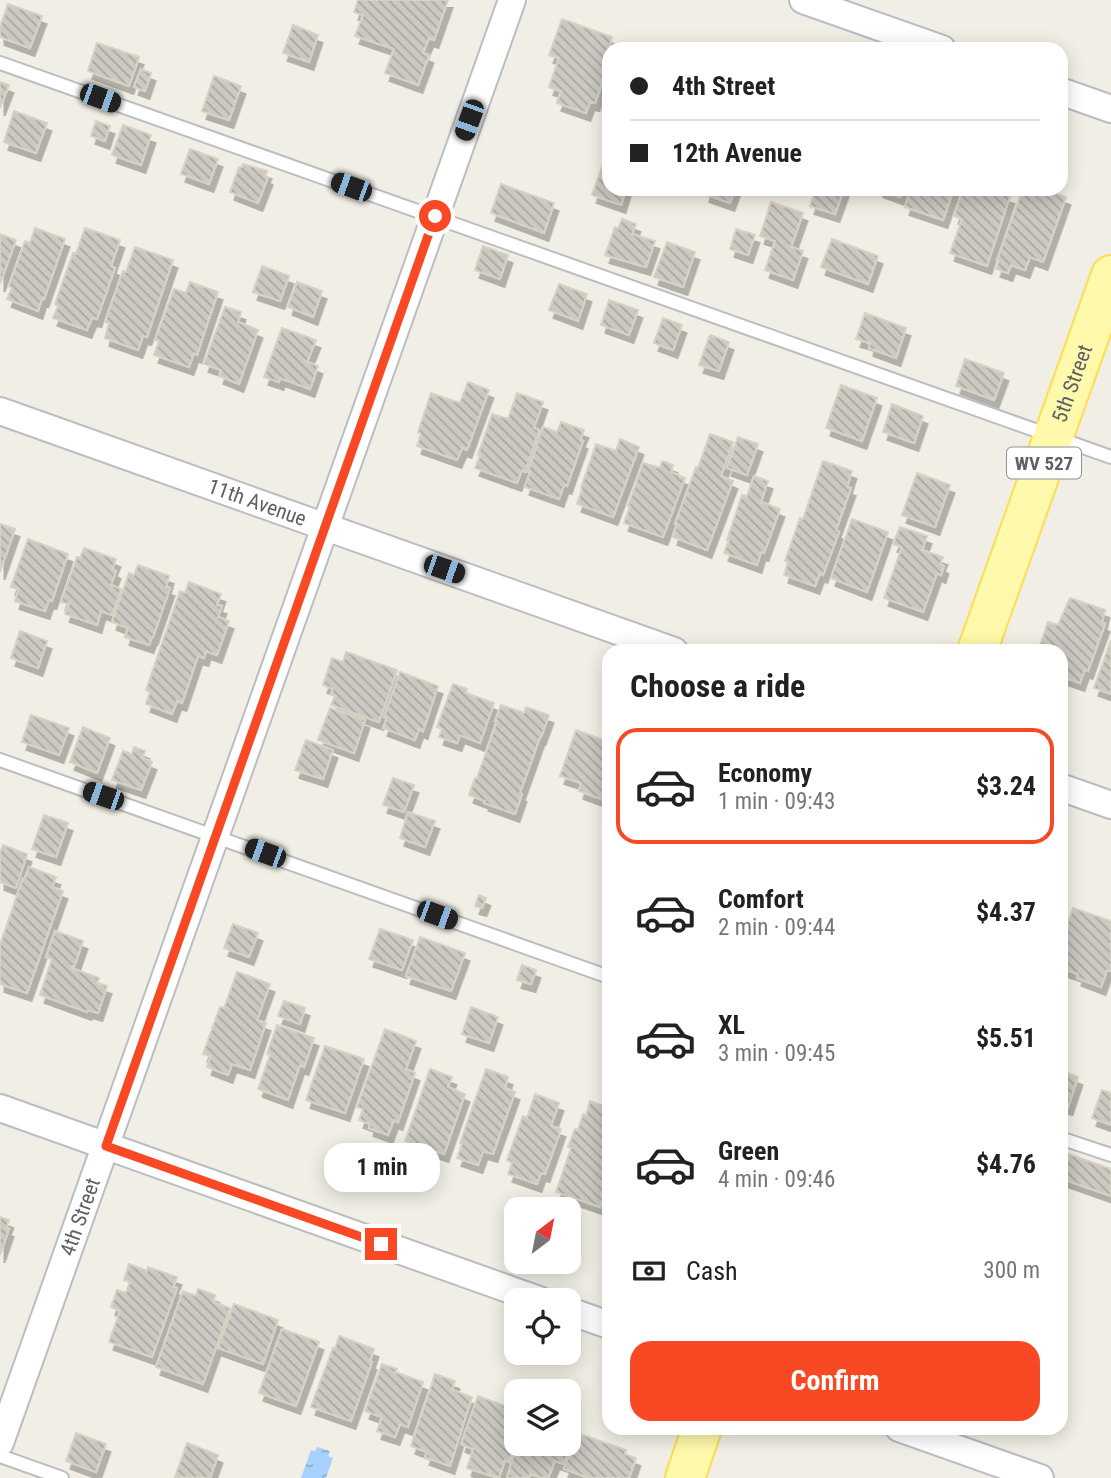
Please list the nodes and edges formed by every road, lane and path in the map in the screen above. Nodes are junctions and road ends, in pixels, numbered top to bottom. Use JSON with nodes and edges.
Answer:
{"nodes":[{"id":1,"x":512,"y":0,"type":"edge"},
{"id":2,"x":803,"y":0,"type":"edge"},
{"id":3,"x":922,"y":42,"type":"edge"},
{"id":4,"x":0,"y":63,"type":"edge"},
{"id":5,"x":1068,"y":94,"type":"edge"},
{"id":6,"x":1111,"y":109,"type":"edge"},
{"id":7,"x":435,"y":216,"type":"junction"},
{"id":8,"x":1111,"y":275,"type":"edge"},
{"id":9,"x":0,"y":411,"type":"edge"},
{"id":10,"x":1054,"y":436,"type":"junction"},
{"id":11,"x":1111,"y":457,"type":"edge"},
{"id":12,"x":326,"y":527,"type":"junction"},
{"id":13,"x":654,"y":644,"type":"edge"},
{"id":14,"x":979,"y":644,"type":"edge"},
{"id":15,"x":0,"y":760,"type":"edge"},
{"id":16,"x":1068,"y":791,"type":"edge"},
{"id":17,"x":1111,"y":805,"type":"edge"},
{"id":18,"x":215,"y":836,"type":"junction"},
{"id":19,"x":602,"y":974,"type":"edge"},
{"id":20,"x":0,"y":1108,"type":"edge"},
{"id":21,"x":1068,"y":1141,"type":"edge"},
{"id":22,"x":106,"y":1146,"type":"junction"},
{"id":23,"x":1111,"y":1156,"type":"edge"},
{"id":24,"x":505,"y":1288,"type":"edge"},
{"id":25,"x":581,"y":1315,"type":"edge"},
{"id":26,"x":602,"y":1323,"type":"edge"},
{"id":27,"x":700,"y":1435,"type":"edge"},
{"id":28,"x":919,"y":1435,"type":"edge"},
{"id":29,"x":0,"y":1443,"type":"edge"},
{"id":30,"x":0,"y":1456,"type":"edge"},
{"id":31,"x":62,"y":1478,"type":"edge"},
{"id":32,"x":685,"y":1478,"type":"edge"},
{"id":33,"x":1040,"y":1478,"type":"edge"}],
"edges":[{"from":1,"to":7,"type":"street","name":"4th Street"},
{"from":2,"to":3,"type":"street"},
{"from":4,"to":7,"type":"lane"},
{"from":5,"to":6,"type":"street"},
{"from":7,"to":10,"type":"lane"},
{"from":7,"to":12,"type":"street","name":"4th Street"},
{"from":8,"to":10,"type":"main road","name":"5th Street","number":"WV 527"},
{"from":9,"to":12,"type":"street","name":"11th Avenue"},
{"from":10,"to":11,"type":"lane"},
{"from":10,"to":14,"type":"main road","name":"5th Street","number":"WV 527"},
{"from":12,"to":13,"type":"street","name":"11th Avenue"},
{"from":12,"to":18,"type":"street","name":"4th Street"},
{"from":15,"to":18,"type":"lane"},
{"from":16,"to":17,"type":"street"},
{"from":18,"to":19,"type":"lane"},
{"from":18,"to":22,"type":"street","name":"4th Street"},
{"from":20,"to":22,"type":"street"},
{"from":21,"to":23,"type":"lane"},
{"from":22,"to":24,"type":"street"},
{"from":22,"to":29,"type":"street","name":"4th Street"},
{"from":25,"to":26,"type":"street"},
{"from":27,"to":32,"type":"main road"},
{"from":28,"to":33,"type":"street"},
{"from":30,"to":31,"type":"lane"}]}
